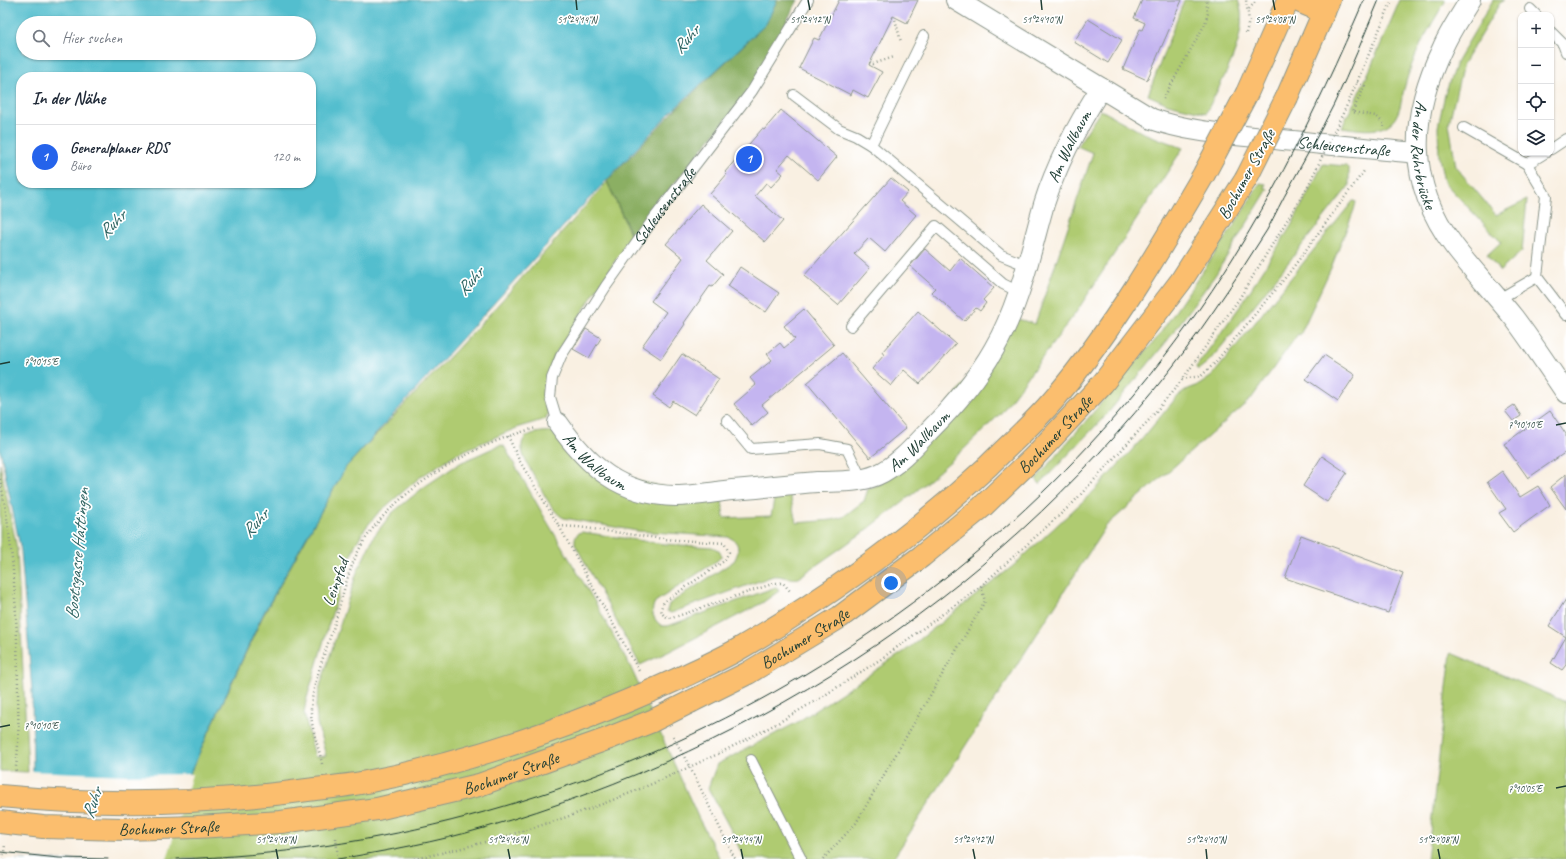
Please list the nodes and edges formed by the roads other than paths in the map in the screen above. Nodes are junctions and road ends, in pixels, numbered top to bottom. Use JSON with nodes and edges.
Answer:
{"nodes":[{"id":1,"x":808,"y":0,"type":"edge"},
{"id":2,"x":956,"y":0,"type":"edge"},
{"id":3,"x":1288,"y":0,"type":"edge"},
{"id":4,"x":1296,"y":0,"type":"edge"},
{"id":5,"x":1470,"y":0,"type":"edge"},
{"id":6,"x":1327,"y":6,"type":"edge"},
{"id":7,"x":1554,"y":35,"type":"edge"},
{"id":8,"x":924,"y":36,"type":"dead end"},
{"id":9,"x":1566,"y":52,"type":"edge"},
{"id":10,"x":1101,"y":88,"type":"junction"},
{"id":11,"x":794,"y":95,"type":"dead end"},
{"id":12,"x":1464,"y":128,"type":"dead end"},
{"id":13,"x":1566,"y":139,"type":"edge"},
{"id":14,"x":871,"y":145,"type":"junction"},
{"id":15,"x":1554,"y":147,"type":"edge"},
{"id":16,"x":1417,"y":152,"type":"junction"},
{"id":17,"x":1540,"y":156,"type":"edge"},
{"id":18,"x":1527,"y":164,"type":"junction"},
{"id":19,"x":1028,"y":266,"type":"junction"},
{"id":20,"x":1537,"y":277,"type":"junction"},
{"id":21,"x":1019,"y":292,"type":"junction"},
{"id":22,"x":1499,"y":299,"type":"junction"},
{"id":23,"x":1566,"y":315,"type":"edge"},
{"id":24,"x":851,"y":326,"type":"dead end"},
{"id":25,"x":1566,"y":393,"type":"edge"},
{"id":26,"x":727,"y":420,"type":"dead end"},
{"id":27,"x":558,"y":423,"type":"joint"},
{"id":28,"x":862,"y":480,"type":"junction"},
{"id":29,"x":751,"y":760,"type":"dead end"},
{"id":30,"x":0,"y":796,"type":"edge"},
{"id":31,"x":0,"y":822,"type":"edge"},
{"id":32,"x":801,"y":859,"type":"edge"}],
"edges":[{"from":1,"to":27,"type":"lane","name":"Schleusenstraße"},
{"from":2,"to":10,"type":"street"},
{"from":3,"to":30,"type":"main road","name":"Bochumer Straße","bridge":true},
{"from":4,"to":6,"type":"main road"},
{"from":5,"to":16,"type":"street","name":"An der Ruhrbrücke"},
{"from":6,"to":31,"type":"main road","name":"Bochumer Straße","bridge":true},
{"from":7,"to":9,"type":"lane"},
{"from":8,"to":14,"type":"lane"},
{"from":10,"to":16,"type":"street","name":"Schleusenstraße"},
{"from":10,"to":19,"type":"street","name":"Am Wallbaum"},
{"from":11,"to":14,"type":"lane"},
{"from":12,"to":18,"type":"lane"},
{"from":13,"to":15,"type":"lane"},
{"from":14,"to":19,"type":"lane"},
{"from":16,"to":22,"type":"street","name":"An der Ruhrbrücke"},
{"from":17,"to":18,"type":"lane"},
{"from":18,"to":20,"type":"lane"},
{"from":19,"to":21,"type":"street","name":"Am Wallbaum"},
{"from":20,"to":22,"type":"lane"},
{"from":20,"to":23,"type":"lane"},
{"from":21,"to":24,"type":"lane"},
{"from":21,"to":28,"type":"street","name":"Am Wallbaum"},
{"from":22,"to":25,"type":"street","name":"An der Ruhrbrücke"},
{"from":26,"to":28,"type":"lane"},
{"from":27,"to":28,"type":"street","name":"Am Wallbaum"},
{"from":29,"to":32,"type":"lane"}]}
